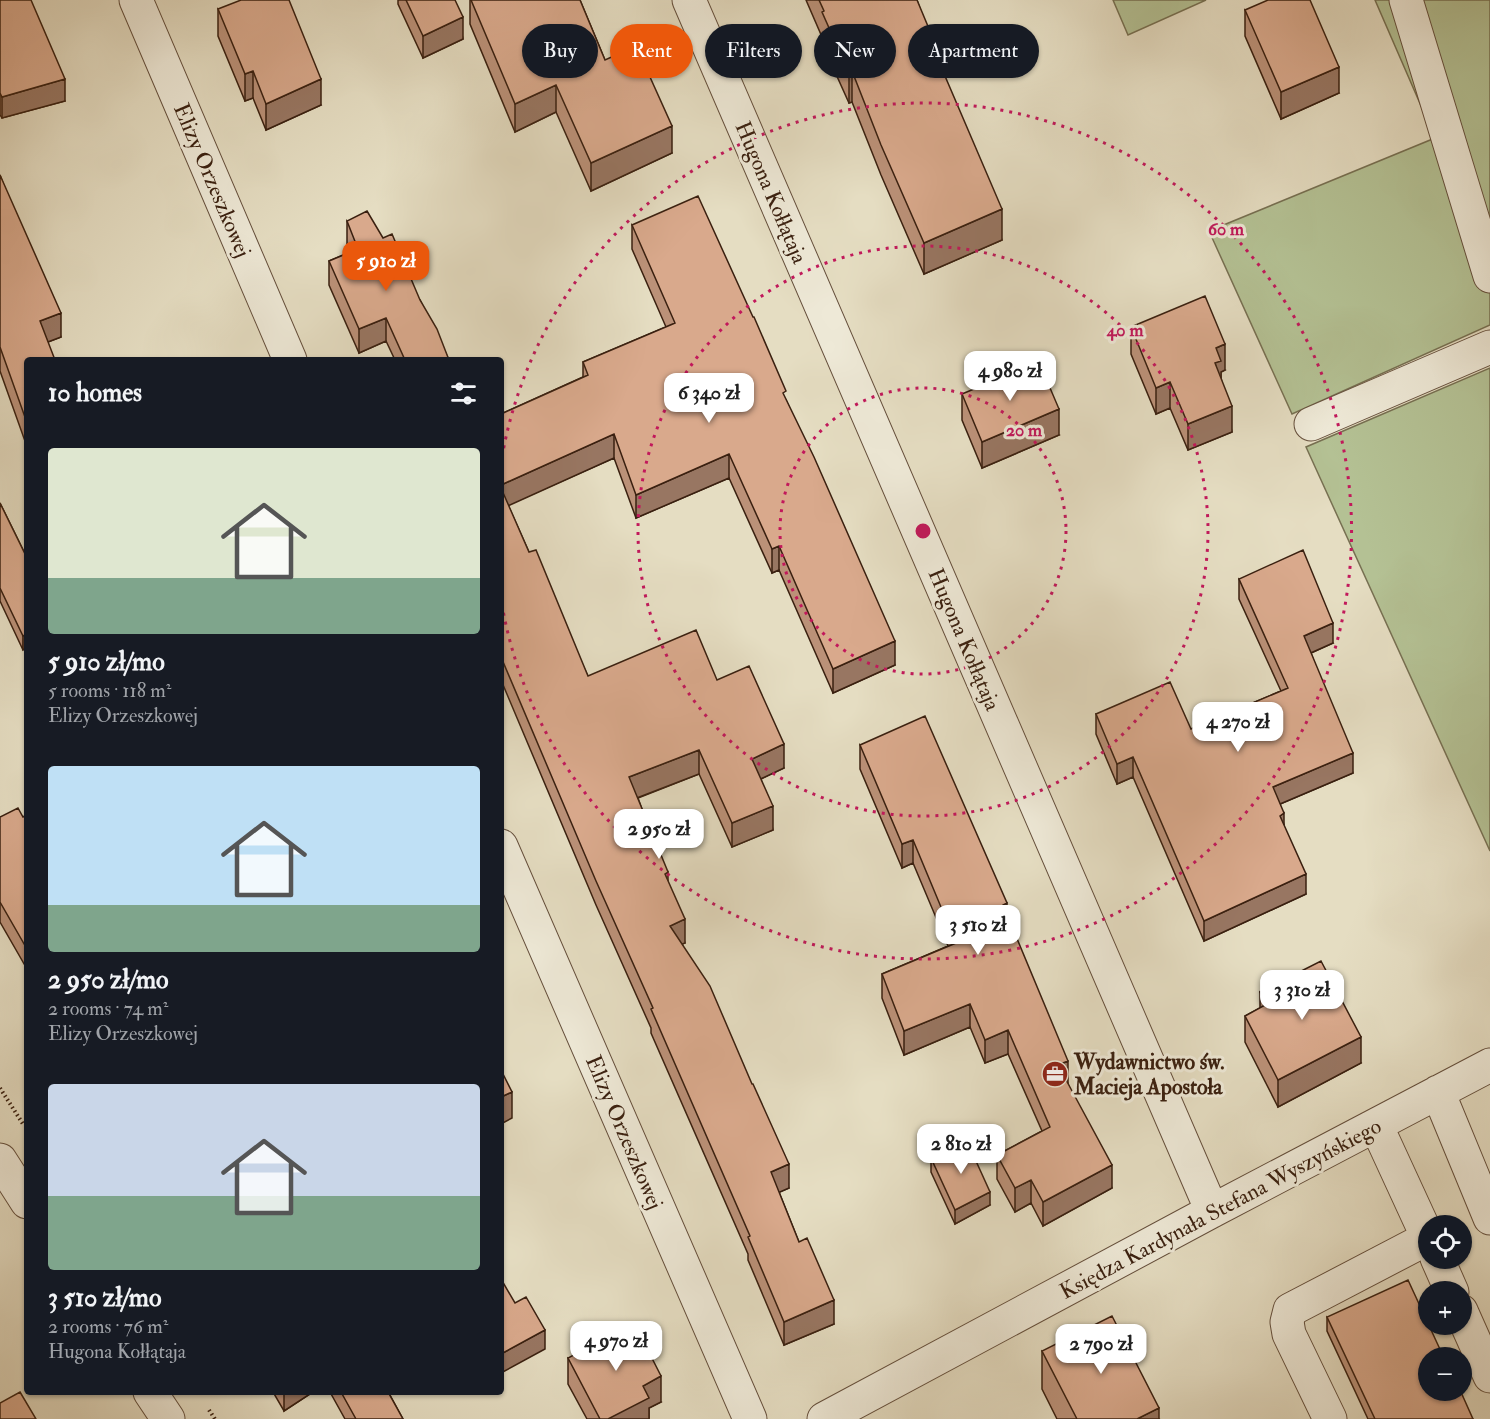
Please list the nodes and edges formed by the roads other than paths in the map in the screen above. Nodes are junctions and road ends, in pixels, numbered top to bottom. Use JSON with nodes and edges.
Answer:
{"nodes":[{"id":1,"x":136,"y":0,"type":"edge"},
{"id":2,"x":689,"y":0,"type":"edge"},
{"id":3,"x":1406,"y":0,"type":"edge"},
{"id":4,"x":1490,"y":276,"type":"edge"},
{"id":5,"x":1490,"y":347,"type":"edge"},
{"id":6,"x":289,"y":357,"type":"edge"},
{"id":7,"x":1311,"y":424,"type":"dead end"},
{"id":8,"x":504,"y":853,"type":"edge"},
{"id":9,"x":1490,"y":1065,"type":"edge"},
{"id":10,"x":1438,"y":1092,"type":"junction"},
{"id":11,"x":1376,"y":1125,"type":"junction"},
{"id":12,"x":0,"y":1160,"type":"edge"},
{"id":13,"x":24,"y":1197,"type":"edge"},
{"id":14,"x":1212,"y":1211,"type":"junction"},
{"id":15,"x":1418,"y":1216,"type":"edge"},
{"id":16,"x":1490,"y":1218,"type":"edge"},
{"id":17,"x":1418,"y":1243,"type":"edge"},
{"id":18,"x":1472,"y":1335,"type":"edge"},
{"id":19,"x":1490,"y":1376,"type":"edge"},
{"id":20,"x":152,"y":1395,"type":"edge"},
{"id":21,"x":168,"y":1419,"type":"edge"},
{"id":22,"x":750,"y":1419,"type":"edge"},
{"id":23,"x":824,"y":1419,"type":"edge"},
{"id":24,"x":1330,"y":1419,"type":"edge"}],
"edges":[{"from":1,"to":6,"type":"street","name":"Elizy Orzeszkowej"},
{"from":2,"to":14,"type":"street","name":"Hugona Kołłątaja"},
{"from":3,"to":4,"type":"street"},
{"from":5,"to":7,"type":"street"},
{"from":8,"to":22,"type":"street","name":"Elizy Orzeszkowej"},
{"from":9,"to":10,"type":"street","name":"Księdza Kardynała Stefana Wyszyńskiego"},
{"from":10,"to":11,"type":"street","name":"Księdza Kardynała Stefana Wyszyńskiego"},
{"from":10,"to":16,"type":"street"},
{"from":11,"to":14,"type":"street","name":"Księdza Kardynała Stefana Wyszyńskiego"},
{"from":11,"to":15,"type":"street"},
{"from":12,"to":13,"type":"street"},
{"from":14,"to":23,"type":"street","name":"Księdza Kardynała Stefana Wyszyńskiego"},
{"from":17,"to":24,"type":"street"},
{"from":18,"to":19,"type":"street"},
{"from":20,"to":21,"type":"street"}]}
